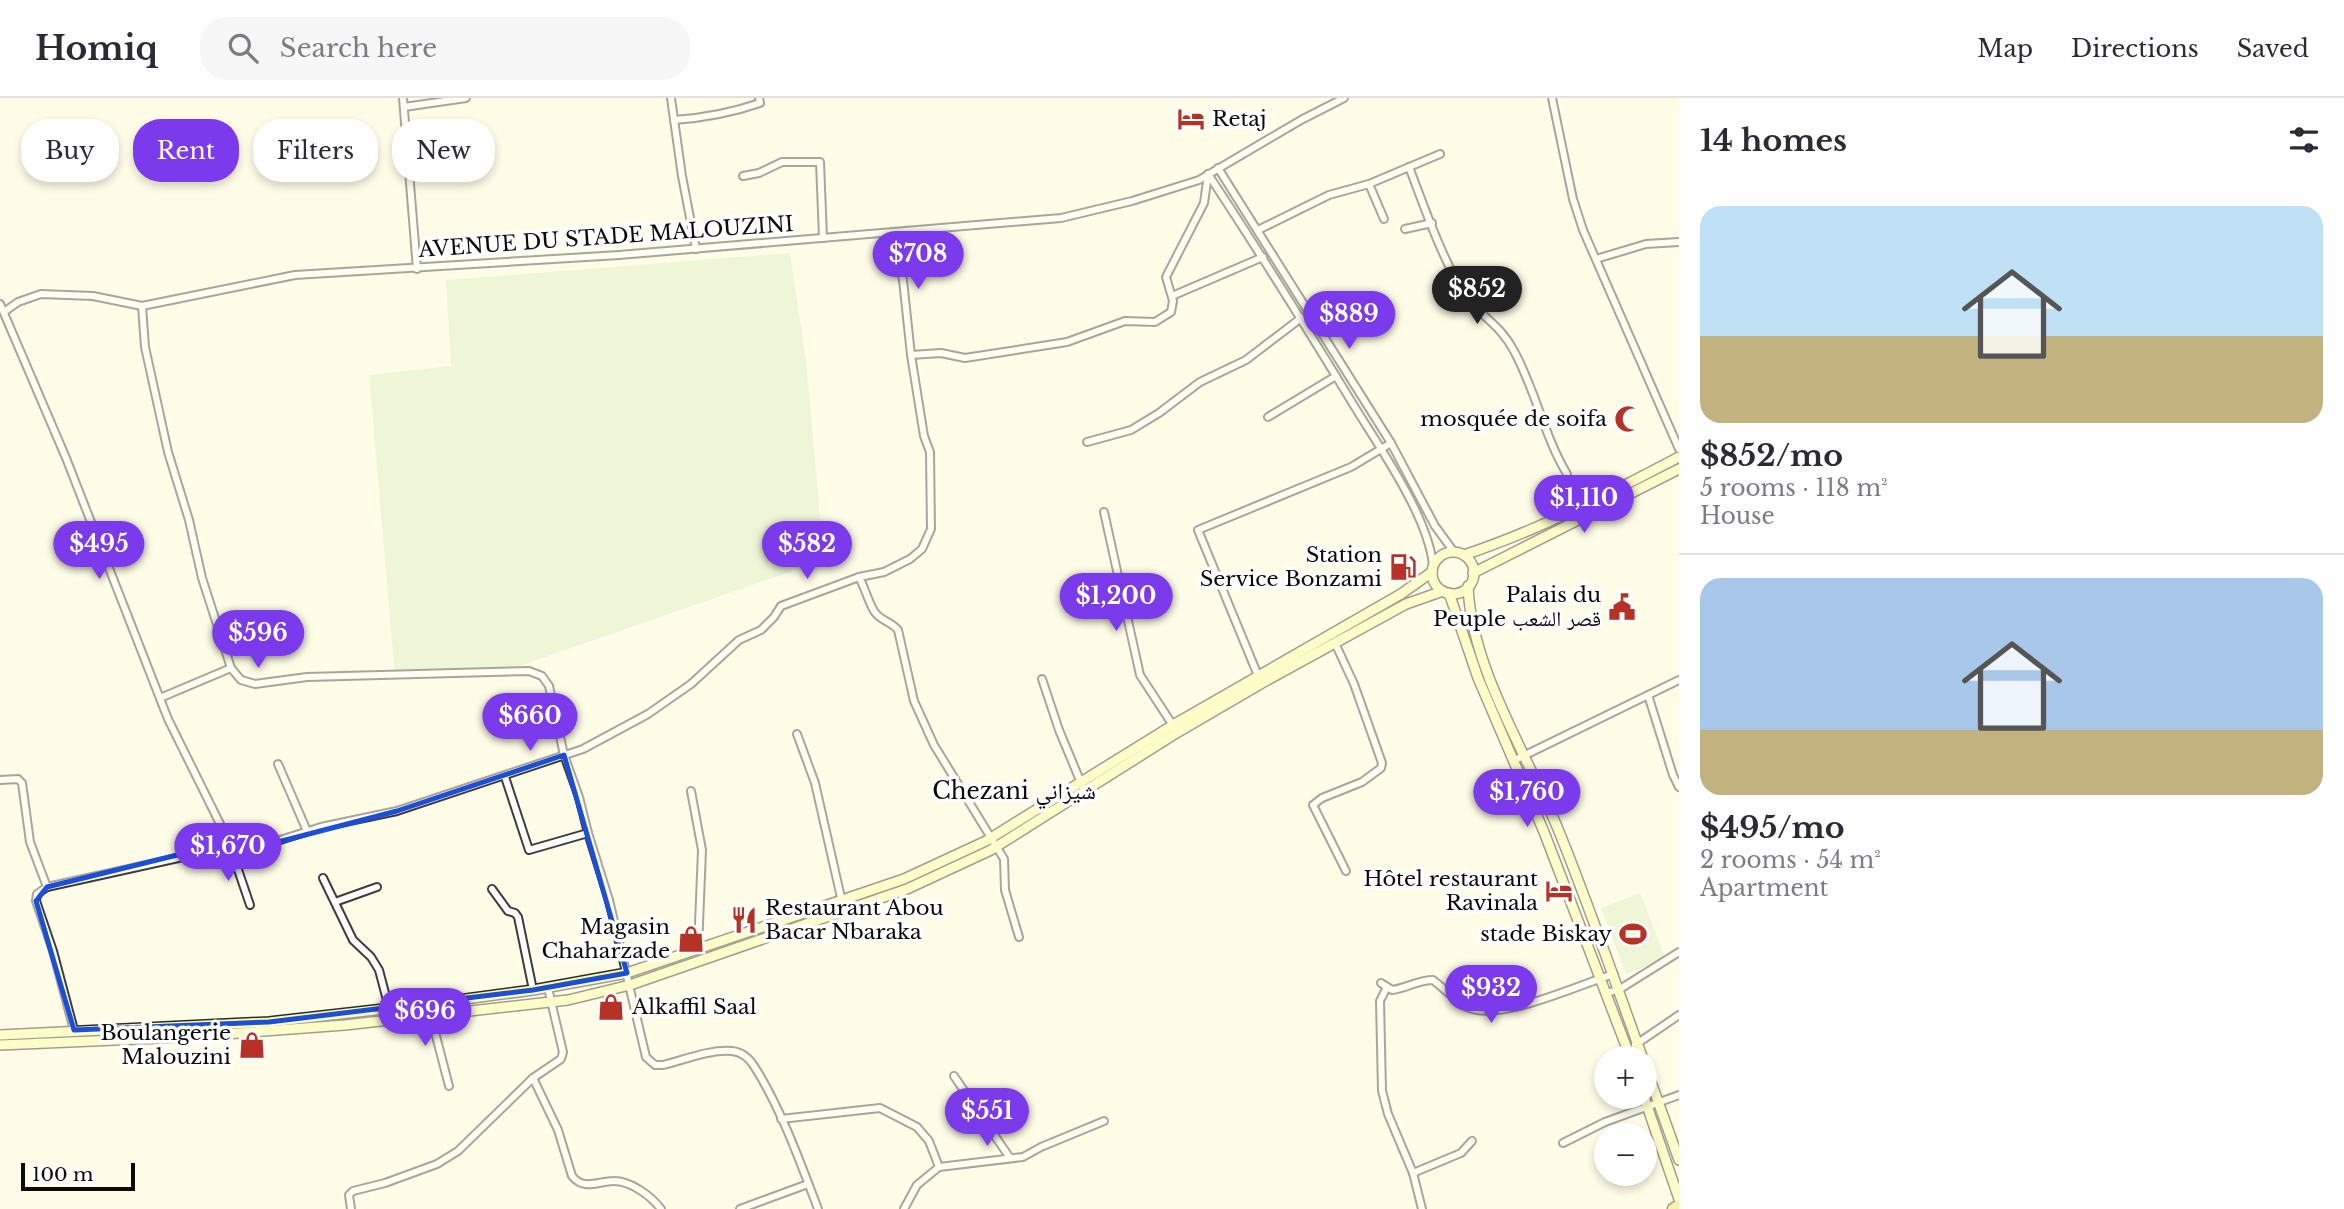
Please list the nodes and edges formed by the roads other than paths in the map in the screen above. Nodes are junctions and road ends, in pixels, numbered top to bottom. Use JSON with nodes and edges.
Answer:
{"nodes":[{"id":1,"x":403,"y":98,"type":"edge"},
{"id":2,"x":466,"y":98,"type":"edge"},
{"id":3,"x":671,"y":98,"type":"edge"},
{"id":4,"x":760,"y":98,"type":"edge"},
{"id":5,"x":1344,"y":98,"type":"edge"},
{"id":6,"x":1552,"y":98,"type":"edge"},
{"id":7,"x":404,"y":107,"type":"junction"},
{"id":8,"x":674,"y":120,"type":"junction"},
{"id":9,"x":1440,"y":154,"type":"dead end"},
{"id":10,"x":1409,"y":167,"type":"junction"},
{"id":11,"x":1218,"y":168,"type":"junction"},
{"id":12,"x":1210,"y":173,"type":"junction"},
{"id":13,"x":743,"y":176,"type":"dead end"},
{"id":14,"x":1369,"y":184,"type":"junction"},
{"id":15,"x":1384,"y":219,"type":"dead end"},
{"id":16,"x":1432,"y":223,"type":"junction"},
{"id":17,"x":1405,"y":229,"type":"dead end"},
{"id":18,"x":1258,"y":230,"type":"junction"},
{"id":19,"x":891,"y":233,"type":"junction"},
{"id":20,"x":823,"y":238,"type":"junction"},
{"id":21,"x":1679,"y":242,"type":"edge"},
{"id":22,"x":696,"y":249,"type":"junction"},
{"id":23,"x":1263,"y":257,"type":"junction"},
{"id":24,"x":1596,"y":259,"type":"junction"},
{"id":25,"x":417,"y":269,"type":"junction"},
{"id":26,"x":1172,"y":296,"type":"junction"},
{"id":27,"x":0,"y":303,"type":"edge"},
{"id":28,"x":142,"y":306,"type":"junction"},
{"id":29,"x":4,"y":312,"type":"junction"},
{"id":30,"x":1301,"y":318,"type":"junction"},
{"id":31,"x":911,"y":355,"type":"junction"},
{"id":32,"x":1336,"y":376,"type":"junction"},
{"id":33,"x":1268,"y":417,"type":"dead end"},
{"id":34,"x":1087,"y":442,"type":"dead end"},
{"id":35,"x":1391,"y":443,"type":"junction"},
{"id":36,"x":1679,"y":449,"type":"edge"},
{"id":37,"x":1381,"y":450,"type":"junction"},
{"id":38,"x":1679,"y":457,"type":"edge"},
{"id":39,"x":1679,"y":469,"type":"edge"},
{"id":40,"x":1567,"y":474,"type":"dead end"},
{"id":41,"x":1104,"y":512,"type":"dead end"},
{"id":42,"x":1459,"y":554,"type":"junction"},
{"id":43,"x":1433,"y":568,"type":"junction"},
{"id":44,"x":1473,"y":573,"type":"junction"},
{"id":45,"x":859,"y":577,"type":"junction"},
{"id":46,"x":1468,"y":586,"type":"junction"},
{"id":47,"x":1446,"y":592,"type":"junction"},
{"id":48,"x":1335,"y":643,"type":"junction"},
{"id":49,"x":231,"y":668,"type":"junction"},
{"id":50,"x":1042,"y":679,"type":"dead end"},
{"id":51,"x":1260,"y":679,"type":"junction"},
{"id":52,"x":1679,"y":680,"type":"edge"},
{"id":53,"x":1648,"y":695,"type":"junction"},
{"id":54,"x":160,"y":698,"type":"junction"},
{"id":55,"x":1175,"y":728,"type":"junction"},
{"id":56,"x":797,"y":734,"type":"dead end"},
{"id":57,"x":564,"y":755,"type":"junction"},
{"id":58,"x":1524,"y":755,"type":"junction"},
{"id":59,"x":1513,"y":761,"type":"junction"},
{"id":60,"x":278,"y":764,"type":"dead end"},
{"id":61,"x":505,"y":776,"type":"junction"},
{"id":62,"x":0,"y":780,"type":"edge"},
{"id":63,"x":1082,"y":786,"type":"junction"},
{"id":64,"x":1679,"y":787,"type":"edge"},
{"id":65,"x":691,"y":791,"type":"dead end"},
{"id":66,"x":307,"y":831,"type":"junction"},
{"id":67,"x":588,"y":833,"type":"junction"},
{"id":68,"x":995,"y":841,"type":"junction"},
{"id":69,"x":226,"y":843,"type":"junction"},
{"id":70,"x":232,"y":852,"type":"junction"},
{"id":71,"x":1346,"y":871,"type":"dead end"},
{"id":72,"x":323,"y":878,"type":"dead end"},
{"id":73,"x":47,"y":887,"type":"junction"},
{"id":74,"x":377,"y":887,"type":"dead end"},
{"id":75,"x":492,"y":888,"type":"dead end"},
{"id":76,"x":841,"y":899,"type":"junction"},
{"id":77,"x":335,"y":902,"type":"junction"},
{"id":78,"x":250,"y":905,"type":"dead end"},
{"id":79,"x":844,"y":911,"type":"junction"},
{"id":80,"x":1019,"y":937,"type":"dead end"},
{"id":81,"x":698,"y":948,"type":"junction"},
{"id":82,"x":1679,"y":952,"type":"edge"},
{"id":83,"x":627,"y":973,"type":"junction"},
{"id":84,"x":1614,"y":974,"type":"junction"},
{"id":85,"x":1601,"y":978,"type":"junction"},
{"id":86,"x":630,"y":985,"type":"junction"},
{"id":87,"x":548,"y":988,"type":"junction"},
{"id":88,"x":1620,"y":989,"type":"junction"},
{"id":89,"x":533,"y":990,"type":"junction"},
{"id":90,"x":1607,"y":993,"type":"junction"},
{"id":91,"x":551,"y":1002,"type":"junction"},
{"id":92,"x":428,"y":1004,"type":"junction"},
{"id":93,"x":389,"y":1008,"type":"junction"},
{"id":94,"x":1679,"y":1015,"type":"edge"},
{"id":95,"x":430,"y":1016,"type":"junction"},
{"id":96,"x":74,"y":1030,"type":"junction"},
{"id":97,"x":0,"y":1035,"type":"edge"},
{"id":98,"x":1637,"y":1044,"type":"junction"},
{"id":99,"x":0,"y":1045,"type":"edge"},
{"id":100,"x":1626,"y":1046,"type":"edge"},
{"id":101,"x":1632,"y":1046,"type":"edge"},
{"id":102,"x":954,"y":1076,"type":"dead end"},
{"id":103,"x":533,"y":1078,"type":"junction"},
{"id":104,"x":449,"y":1086,"type":"dead end"},
{"id":105,"x":1679,"y":1095,"type":"edge"},
{"id":106,"x":1657,"y":1099,"type":"edge"},
{"id":107,"x":1658,"y":1102,"type":"junction"},
{"id":108,"x":1631,"y":1109,"type":"edge"},
{"id":109,"x":1648,"y":1109,"type":"edge"},
{"id":110,"x":781,"y":1119,"type":"junction"},
{"id":111,"x":1104,"y":1121,"type":"dead end"},
{"id":112,"x":1472,"y":1141,"type":"dead end"},
{"id":113,"x":1563,"y":1143,"type":"dead end"},
{"id":114,"x":1010,"y":1158,"type":"junction"},
{"id":115,"x":1679,"y":1160,"type":"edge"},
{"id":116,"x":939,"y":1167,"type":"junction"},
{"id":117,"x":1413,"y":1172,"type":"junction"},
{"id":118,"x":808,"y":1184,"type":"junction"},
{"id":119,"x":1679,"y":1199,"type":"edge"},
{"id":120,"x":1679,"y":1205,"type":"edge"},
{"id":121,"x":351,"y":1209,"type":"edge"},
{"id":122,"x":661,"y":1209,"type":"edge"},
{"id":123,"x":740,"y":1209,"type":"edge"},
{"id":124,"x":818,"y":1209,"type":"edge"},
{"id":125,"x":904,"y":1209,"type":"edge"},
{"id":126,"x":1422,"y":1209,"type":"edge"},
{"id":127,"x":1673,"y":1209,"type":"edge"}],
"edges":[{"from":1,"to":7,"type":"street"},
{"from":2,"to":7,"type":"street"},
{"from":3,"to":8,"type":"street"},
{"from":4,"to":8,"type":"street"},
{"from":5,"to":11,"type":"street","name":"AVENUE DU STADE MALOUZINI"},
{"from":6,"to":24,"type":"street"},
{"from":7,"to":25,"type":"street"},
{"from":8,"to":22,"type":"street"},
{"from":9,"to":10,"type":"street"},
{"from":10,"to":14,"type":"street"},
{"from":10,"to":16,"type":"street"},
{"from":11,"to":12,"type":"street","name":"AVENUE DU STADE MALOUZINI"},
{"from":11,"to":18,"type":"street"},
{"from":12,"to":19,"type":"street","name":"AVENUE DU STADE MALOUZINI"},
{"from":12,"to":23,"type":"street"},
{"from":12,"to":26,"type":"street"},
{"from":13,"to":20,"type":"street"},
{"from":14,"to":15,"type":"street"},
{"from":14,"to":18,"type":"street"},
{"from":16,"to":17,"type":"street"},
{"from":16,"to":40,"type":"street"},
{"from":18,"to":35,"type":"street"},
{"from":19,"to":20,"type":"street","name":"AVENUE DU STADE MALOUZINI"},
{"from":19,"to":31,"type":"street"},
{"from":20,"to":22,"type":"street","name":"AVENUE DU STADE MALOUZINI"},
{"from":21,"to":24,"type":"street"},
{"from":22,"to":25,"type":"street","name":"AVENUE DU STADE MALOUZINI"},
{"from":23,"to":26,"type":"street"},
{"from":23,"to":30,"type":"street"},
{"from":24,"to":36,"type":"street"},
{"from":25,"to":28,"type":"street","name":"AVENUE DU STADE MALOUZINI"},
{"from":26,"to":31,"type":"street"},
{"from":27,"to":29,"type":"street"},
{"from":28,"to":29,"type":"street","name":"AVENUE DU STADE MALOUZINI"},
{"from":28,"to":49,"type":"street"},
{"from":29,"to":54,"type":"street"},
{"from":30,"to":32,"type":"street"},
{"from":30,"to":34,"type":"street"},
{"from":31,"to":45,"type":"street"},
{"from":32,"to":33,"type":"street"},
{"from":32,"to":37,"type":"street"},
{"from":35,"to":37,"type":"street"},
{"from":35,"to":42,"type":"street"},
{"from":37,"to":43,"type":"street"},
{"from":37,"to":51,"type":"street"},
{"from":38,"to":42,"type":"main road"},
{"from":39,"to":44,"type":"main road"},
{"from":41,"to":55,"type":"street"},
{"from":42,"to":43,"type":"main road"},
{"from":42,"to":44,"type":"main road"},
{"from":43,"to":47,"type":"main road"},
{"from":43,"to":51,"type":"main road"},
{"from":44,"to":46,"type":"main road"},
{"from":45,"to":57,"type":"street"},
{"from":45,"to":68,"type":"street"},
{"from":46,"to":47,"type":"main road"},
{"from":46,"to":58,"type":"main road"},
{"from":47,"to":48,"type":"main road"},
{"from":47,"to":59,"type":"main road"},
{"from":48,"to":51,"type":"main road"},
{"from":48,"to":71,"type":"street"},
{"from":49,"to":54,"type":"street"},
{"from":49,"to":57,"type":"street"},
{"from":50,"to":63,"type":"street"},
{"from":51,"to":55,"type":"main road"},
{"from":52,"to":53,"type":"street"},
{"from":53,"to":58,"type":"street"},
{"from":53,"to":64,"type":"street"},
{"from":54,"to":69,"type":"street"},
{"from":55,"to":63,"type":"main road"},
{"from":56,"to":76,"type":"street"},
{"from":57,"to":61,"type":"street"},
{"from":57,"to":67,"type":"street"},
{"from":58,"to":59,"type":"street"},
{"from":58,"to":84,"type":"main road"},
{"from":59,"to":85,"type":"main road"},
{"from":60,"to":66,"type":"street"},
{"from":61,"to":66,"type":"street"},
{"from":61,"to":67,"type":"street"},
{"from":62,"to":73,"type":"street"},
{"from":63,"to":68,"type":"main road"},
{"from":65,"to":81,"type":"street"},
{"from":66,"to":70,"type":"street"},
{"from":67,"to":83,"type":"street"},
{"from":68,"to":76,"type":"main road"},
{"from":68,"to":79,"type":"main road"},
{"from":68,"to":80,"type":"street"},
{"from":69,"to":70,"type":"street"},
{"from":69,"to":73,"type":"street"},
{"from":70,"to":78,"type":"street"},
{"from":72,"to":77,"type":"street"},
{"from":73,"to":96,"type":"street"},
{"from":74,"to":77,"type":"street"},
{"from":75,"to":89,"type":"street"},
{"from":76,"to":79,"type":"street"},
{"from":76,"to":81,"type":"main road"},
{"from":77,"to":93,"type":"street"},
{"from":79,"to":86,"type":"main road"},
{"from":81,"to":83,"type":"main road"},
{"from":82,"to":88,"type":"street"},
{"from":83,"to":86,"type":"street"},
{"from":83,"to":87,"type":"main road"},
{"from":84,"to":85,"type":"street"},
{"from":84,"to":88,"type":"main road"},
{"from":85,"to":90,"type":"main road"},
{"from":85,"to":117,"type":"street"},
{"from":86,"to":91,"type":"main road"},
{"from":86,"to":110,"type":"street"},
{"from":87,"to":89,"type":"main road"},
{"from":87,"to":91,"type":"street"},
{"from":88,"to":90,"type":"street"},
{"from":88,"to":98,"type":"main road"},
{"from":89,"to":92,"type":"main road"},
{"from":90,"to":100,"type":"main road"},
{"from":91,"to":95,"type":"main road"},
{"from":91,"to":103,"type":"street"},
{"from":92,"to":93,"type":"main road"},
{"from":92,"to":95,"type":"street"},
{"from":93,"to":96,"type":"main road"},
{"from":94,"to":98,"type":"street"},
{"from":95,"to":99,"type":"main road"},
{"from":95,"to":104,"type":"street"},
{"from":96,"to":97,"type":"main road"},
{"from":98,"to":101,"type":"street"},
{"from":102,"to":114,"type":"street"},
{"from":103,"to":121,"type":"street"},
{"from":103,"to":122,"type":"street"},
{"from":105,"to":107,"type":"street"},
{"from":106,"to":107,"type":"main road"},
{"from":107,"to":115,"type":"main road"},
{"from":108,"to":113,"type":"street"},
{"from":109,"to":119,"type":"main road"},
{"from":110,"to":116,"type":"street"},
{"from":110,"to":118,"type":"street"},
{"from":111,"to":114,"type":"street"},
{"from":112,"to":117,"type":"street"},
{"from":114,"to":116,"type":"street"},
{"from":116,"to":125,"type":"street"},
{"from":117,"to":126,"type":"street"},
{"from":118,"to":123,"type":"street"},
{"from":118,"to":124,"type":"street"},
{"from":120,"to":127,"type":"main road"}]}
